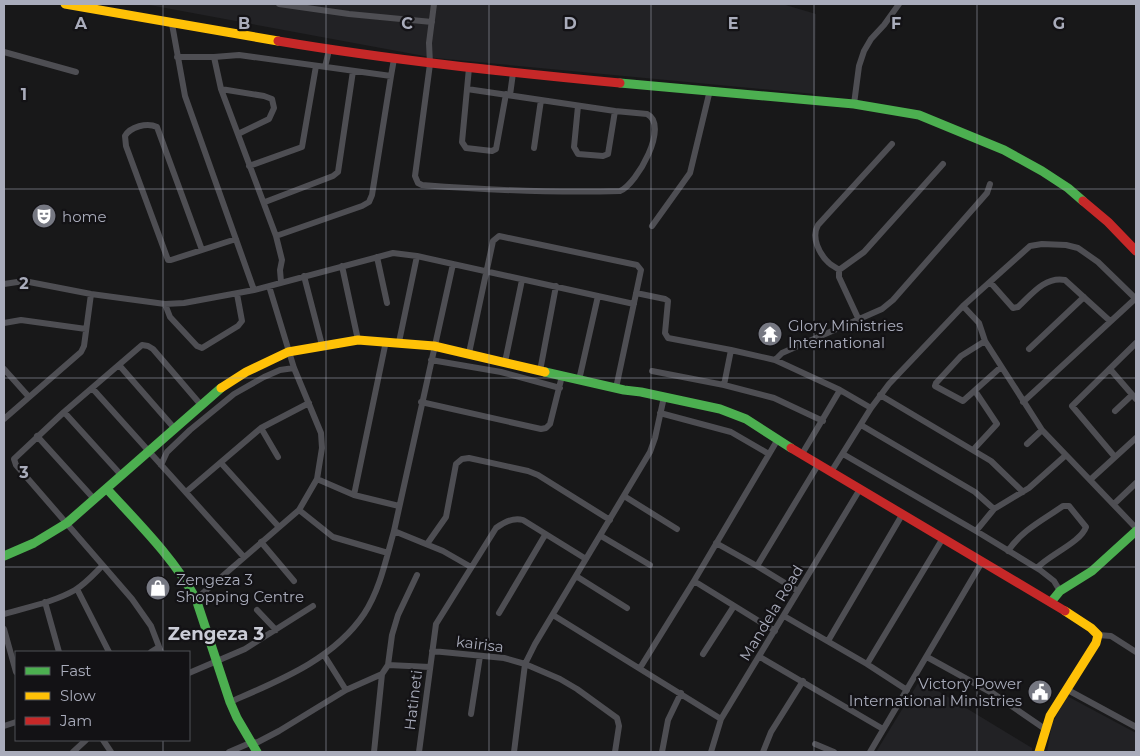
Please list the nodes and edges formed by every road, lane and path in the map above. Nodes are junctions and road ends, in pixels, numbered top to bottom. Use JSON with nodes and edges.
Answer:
{"nodes":[{"id":1,"x":65,"y":4,"type":"edge"},
{"id":2,"x":279,"y":4,"type":"edge"},
{"id":3,"x":434,"y":4,"type":"edge"},
{"id":4,"x":899,"y":4,"type":"edge"},
{"id":5,"x":432,"y":22,"type":"junction"},
{"id":6,"x":172,"y":24,"type":"junction"},
{"id":7,"x":328,"y":50,"type":"junction"},
{"id":8,"x":4,"y":52,"type":"edge"},
{"id":9,"x":177,"y":57,"type":"junction"},
{"id":10,"x":214,"y":57,"type":"junction"},
{"id":11,"x":394,"y":59,"type":"junction"},
{"id":12,"x":430,"y":64,"type":"junction"},
{"id":13,"x":316,"y":66,"type":"junction"},
{"id":14,"x":325,"y":67,"type":"junction"},
{"id":15,"x":469,"y":68,"type":"junction"},
{"id":16,"x":353,"y":71,"type":"junction"},
{"id":17,"x":76,"y":72,"type":"dead end"},
{"id":18,"x":513,"y":73,"type":"junction"},
{"id":19,"x":391,"y":76,"type":"junction"},
{"id":20,"x":222,"y":89,"type":"junction"},
{"id":21,"x":467,"y":89,"type":"junction"},
{"id":22,"x":710,"y":90,"type":"junction"},
{"id":23,"x":508,"y":94,"type":"junction"},
{"id":24,"x":541,"y":100,"type":"junction"},
{"id":25,"x":854,"y":104,"type":"junction"},
{"id":26,"x":578,"y":106,"type":"junction"},
{"id":27,"x":615,"y":111,"type":"junction"},
{"id":28,"x":238,"y":134,"type":"junction"},
{"id":29,"x":892,"y":144,"type":"dead end"},
{"id":30,"x":534,"y":148,"type":"dead end"},
{"id":31,"x":943,"y":164,"type":"dead end"},
{"id":32,"x":250,"y":166,"type":"junction"},
{"id":33,"x":990,"y":184,"type":"dead end"},
{"id":34,"x":265,"y":202,"type":"junction"},
{"id":35,"x":652,"y":226,"type":"dead end"},
{"id":36,"x":276,"y":236,"type":"junction"},
{"id":37,"x":236,"y":239,"type":"junction"},
{"id":38,"x":202,"y":250,"type":"junction"},
{"id":39,"x":1136,"y":251,"type":"edge"},
{"id":40,"x":417,"y":256,"type":"junction"},
{"id":41,"x":377,"y":257,"type":"junction"},
{"id":42,"x":453,"y":264,"type":"junction"},
{"id":43,"x":342,"y":266,"type":"junction"},
{"id":44,"x":839,"y":270,"type":"junction"},
{"id":45,"x":486,"y":272,"type":"junction"},
{"id":46,"x":304,"y":276,"type":"junction"},
{"id":47,"x":522,"y":280,"type":"junction"},
{"id":48,"x":280,"y":282,"type":"junction"},
{"id":49,"x":990,"y":282,"type":"junction"},
{"id":50,"x":4,"y":284,"type":"edge"},
{"id":51,"x":269,"y":286,"type":"junction"},
{"id":52,"x":556,"y":286,"type":"junction"},
{"id":53,"x":254,"y":290,"type":"junction"},
{"id":54,"x":636,"y":293,"type":"junction"},
{"id":55,"x":91,"y":294,"type":"junction"},
{"id":56,"x":236,"y":294,"type":"junction"},
{"id":57,"x":598,"y":296,"type":"junction"},
{"id":58,"x":1084,"y":297,"type":"junction"},
{"id":59,"x":1136,"y":298,"type":"edge"},
{"id":60,"x":387,"y":303,"type":"dead end"},
{"id":61,"x":165,"y":304,"type":"junction"},
{"id":62,"x":634,"y":304,"type":"junction"},
{"id":63,"x":962,"y":306,"type":"junction"},
{"id":64,"x":858,"y":318,"type":"junction"},
{"id":65,"x":1110,"y":321,"type":"junction"},
{"id":66,"x":4,"y":324,"type":"edge"},
{"id":67,"x":86,"y":330,"type":"junction"},
{"id":68,"x":358,"y":340,"type":"junction"},
{"id":69,"x":386,"y":341,"type":"junction"},
{"id":70,"x":985,"y":341,"type":"junction"},
{"id":71,"x":399,"y":342,"type":"junction"},
{"id":72,"x":322,"y":344,"type":"junction"},
{"id":73,"x":434,"y":346,"type":"junction"},
{"id":74,"x":1136,"y":346,"type":"edge"},
{"id":75,"x":1029,"y":349,"type":"dead end"},
{"id":76,"x":731,"y":350,"type":"junction"},
{"id":77,"x":288,"y":352,"type":"junction"},
{"id":78,"x":469,"y":353,"type":"junction"},
{"id":79,"x":431,"y":360,"type":"junction"},
{"id":80,"x":776,"y":360,"type":"junction"},
{"id":81,"x":505,"y":362,"type":"junction"},
{"id":82,"x":119,"y":365,"type":"junction"},
{"id":83,"x":1001,"y":367,"type":"junction"},
{"id":84,"x":294,"y":368,"type":"junction"},
{"id":85,"x":4,"y":369,"type":"edge"},
{"id":86,"x":1110,"y":369,"type":"junction"},
{"id":87,"x":652,"y":370,"type":"dead end"},
{"id":88,"x":540,"y":371,"type":"junction"},
{"id":89,"x":562,"y":376,"type":"junction"},
{"id":90,"x":579,"y":380,"type":"junction"},
{"id":91,"x":724,"y":385,"type":"junction"},
{"id":92,"x":92,"y":388,"type":"junction"},
{"id":93,"x":560,"y":388,"type":"junction"},
{"id":94,"x":616,"y":388,"type":"junction"},
{"id":95,"x":840,"y":390,"type":"junction"},
{"id":96,"x":975,"y":391,"type":"junction"},
{"id":97,"x":880,"y":395,"type":"junction"},
{"id":98,"x":29,"y":397,"type":"junction"},
{"id":99,"x":664,"y":397,"type":"junction"},
{"id":100,"x":1134,"y":397,"type":"edge"},
{"id":101,"x":421,"y":402,"type":"junction"},
{"id":102,"x":1023,"y":402,"type":"junction"},
{"id":103,"x":309,"y":403,"type":"junction"},
{"id":104,"x":201,"y":405,"type":"junction"},
{"id":105,"x":871,"y":408,"type":"junction"},
{"id":106,"x":1115,"y":411,"type":"dead end"},
{"id":107,"x":64,"y":412,"type":"junction"},
{"id":108,"x":660,"y":413,"type":"junction"},
{"id":109,"x":4,"y":419,"type":"edge"},
{"id":110,"x":823,"y":421,"type":"junction"},
{"id":111,"x":861,"y":425,"type":"junction"},
{"id":112,"x":261,"y":428,"type":"junction"},
{"id":113,"x":175,"y":429,"type":"junction"},
{"id":114,"x":1042,"y":430,"type":"junction"},
{"id":115,"x":37,"y":436,"type":"junction"},
{"id":116,"x":1136,"y":438,"type":"edge"},
{"id":117,"x":778,"y":439,"type":"junction"},
{"id":118,"x":1027,"y":444,"type":"dead end"},
{"id":119,"x":973,"y":450,"type":"junction"},
{"id":120,"x":148,"y":452,"type":"junction"},
{"id":121,"x":769,"y":454,"type":"junction"},
{"id":122,"x":802,"y":454,"type":"junction"},
{"id":123,"x":843,"y":454,"type":"junction"},
{"id":124,"x":1066,"y":456,"type":"junction"},
{"id":125,"x":278,"y":457,"type":"dead end"},
{"id":126,"x":1115,"y":457,"type":"junction"},
{"id":127,"x":221,"y":463,"type":"junction"},
{"id":128,"x":818,"y":464,"type":"junction"},
{"id":129,"x":161,"y":465,"type":"junction"},
{"id":130,"x":831,"y":472,"type":"junction"},
{"id":131,"x":122,"y":476,"type":"junction"},
{"id":132,"x":316,"y":479,"type":"junction"},
{"id":133,"x":1090,"y":480,"type":"junction"},
{"id":134,"x":1136,"y":483,"type":"edge"},
{"id":135,"x":107,"y":489,"type":"junction"},
{"id":136,"x":860,"y":489,"type":"junction"},
{"id":137,"x":186,"y":492,"type":"junction"},
{"id":138,"x":1023,"y":492,"type":"junction"},
{"id":139,"x":354,"y":495,"type":"junction"},
{"id":140,"x":624,"y":496,"type":"junction"},
{"id":141,"x":95,"y":500,"type":"junction"},
{"id":142,"x":1114,"y":504,"type":"junction"},
{"id":143,"x":399,"y":506,"type":"junction"},
{"id":144,"x":994,"y":509,"type":"junction"},
{"id":145,"x":299,"y":510,"type":"junction"},
{"id":146,"x":902,"y":515,"type":"junction"},
{"id":147,"x":610,"y":520,"type":"junction"},
{"id":148,"x":67,"y":523,"type":"junction"},
{"id":149,"x":279,"y":527,"type":"junction"},
{"id":150,"x":677,"y":529,"type":"dead end"},
{"id":151,"x":1136,"y":529,"type":"edge"},
{"id":152,"x":394,"y":531,"type":"junction"},
{"id":153,"x":976,"y":531,"type":"junction"},
{"id":154,"x":545,"y":535,"type":"junction"},
{"id":155,"x":601,"y":536,"type":"junction"},
{"id":156,"x":943,"y":538,"type":"junction"},
{"id":157,"x":261,"y":542,"type":"junction"},
{"id":158,"x":427,"y":544,"type":"junction"},
{"id":159,"x":716,"y":544,"type":"junction"},
{"id":160,"x":1008,"y":551,"type":"junction"},
{"id":161,"x":388,"y":553,"type":"junction"},
{"id":162,"x":4,"y":556,"type":"edge"},
{"id":163,"x":244,"y":557,"type":"junction"},
{"id":164,"x":586,"y":559,"type":"junction"},
{"id":165,"x":982,"y":562,"type":"junction"},
{"id":166,"x":650,"y":565,"type":"dead end"},
{"id":167,"x":102,"y":566,"type":"junction"},
{"id":168,"x":757,"y":566,"type":"junction"},
{"id":169,"x":471,"y":567,"type":"junction"},
{"id":170,"x":1037,"y":568,"type":"junction"},
{"id":171,"x":417,"y":575,"type":"dead end"},
{"id":172,"x":576,"y":576,"type":"junction"},
{"id":173,"x":294,"y":581,"type":"dead end"},
{"id":174,"x":694,"y":581,"type":"junction"},
{"id":175,"x":77,"y":589,"type":"junction"},
{"id":176,"x":798,"y":591,"type":"junction"},
{"id":177,"x":1060,"y":591,"type":"junction"},
{"id":178,"x":196,"y":599,"type":"junction"},
{"id":179,"x":45,"y":602,"type":"junction"},
{"id":180,"x":1052,"y":602,"type":"junction"},
{"id":181,"x":313,"y":606,"type":"dead end"},
{"id":182,"x":734,"y":606,"type":"junction"},
{"id":183,"x":627,"y":608,"type":"dead end"},
{"id":184,"x":257,"y":610,"type":"dead end"},
{"id":185,"x":499,"y":613,"type":"dead end"},
{"id":186,"x":4,"y":614,"type":"edge"},
{"id":187,"x":553,"y":615,"type":"junction"},
{"id":188,"x":784,"y":616,"type":"junction"},
{"id":189,"x":4,"y":629,"type":"edge"},
{"id":190,"x":276,"y":630,"type":"junction"},
{"id":191,"x":775,"y":631,"type":"junction"},
{"id":192,"x":1098,"y":635,"type":"junction"},
{"id":193,"x":828,"y":641,"type":"junction"},
{"id":194,"x":160,"y":650,"type":"edge"},
{"id":195,"x":59,"y":651,"type":"edge"},
{"id":196,"x":108,"y":651,"type":"edge"},
{"id":197,"x":432,"y":651,"type":"junction"},
{"id":198,"x":1136,"y":652,"type":"edge"},
{"id":199,"x":703,"y":654,"type":"dead end"},
{"id":200,"x":324,"y":655,"type":"junction"},
{"id":201,"x":480,"y":656,"type":"junction"},
{"id":202,"x":927,"y":656,"type":"junction"},
{"id":203,"x":760,"y":657,"type":"junction"},
{"id":204,"x":217,"y":662,"type":"junction"},
{"id":205,"x":525,"y":664,"type":"junction"},
{"id":206,"x":867,"y":664,"type":"junction"},
{"id":207,"x":388,"y":665,"type":"junction"},
{"id":208,"x":430,"y":667,"type":"junction"},
{"id":209,"x":15,"y":668,"type":"edge"},
{"id":210,"x":640,"y":668,"type":"junction"},
{"id":211,"x":190,"y":673,"type":"edge"},
{"id":212,"x":382,"y":674,"type":"junction"},
{"id":213,"x":803,"y":681,"type":"junction"},
{"id":214,"x":1066,"y":689,"type":"junction"},
{"id":215,"x":346,"y":690,"type":"junction"},
{"id":216,"x":907,"y":690,"type":"junction"},
{"id":217,"x":681,"y":693,"type":"junction"},
{"id":218,"x":230,"y":702,"type":"junction"},
{"id":219,"x":471,"y":714,"type":"dead end"},
{"id":220,"x":721,"y":719,"type":"junction"},
{"id":221,"x":1136,"y":727,"type":"edge"},
{"id":222,"x":883,"y":729,"type":"junction"},
{"id":223,"x":1045,"y":729,"type":"junction"},
{"id":224,"x":85,"y":741,"type":"edge"},
{"id":225,"x":104,"y":741,"type":"edge"},
{"id":226,"x":250,"y":743,"type":"junction"},
{"id":227,"x":815,"y":744,"type":"dead end"},
{"id":228,"x":73,"y":752,"type":"edge"},
{"id":229,"x":111,"y":752,"type":"edge"},
{"id":230,"x":229,"y":752,"type":"edge"},
{"id":231,"x":257,"y":752,"type":"edge"},
{"id":232,"x":374,"y":752,"type":"edge"},
{"id":233,"x":419,"y":752,"type":"edge"},
{"id":234,"x":514,"y":752,"type":"edge"},
{"id":235,"x":615,"y":752,"type":"edge"},
{"id":236,"x":662,"y":752,"type":"edge"},
{"id":237,"x":711,"y":752,"type":"edge"},
{"id":238,"x":763,"y":752,"type":"edge"},
{"id":239,"x":834,"y":752,"type":"edge"},
{"id":240,"x":870,"y":752,"type":"edge"},
{"id":241,"x":1039,"y":752,"type":"edge"}],
"edges":[{"from":1,"to":6,"type":"street"},
{"from":2,"to":5,"type":"street"},
{"from":3,"to":5,"type":"street"},
{"from":4,"to":25,"type":"street"},
{"from":5,"to":12,"type":"street"},
{"from":6,"to":7,"type":"street"},
{"from":6,"to":9,"type":"street"},
{"from":7,"to":11,"type":"street"},
{"from":7,"to":14,"type":"street"},
{"from":8,"to":17,"type":"street"},
{"from":9,"to":10,"type":"street"},
{"from":9,"to":37,"type":"street"},
{"from":10,"to":13,"type":"street"},
{"from":10,"to":20,"type":"street"},
{"from":11,"to":12,"type":"street"},
{"from":11,"to":19,"type":"street"},
{"from":12,"to":15,"type":"street"},
{"from":12,"to":27,"type":"street"},
{"from":13,"to":14,"type":"street"},
{"from":13,"to":32,"type":"street"},
{"from":14,"to":16,"type":"street"},
{"from":15,"to":18,"type":"street"},
{"from":15,"to":21,"type":"street"},
{"from":16,"to":19,"type":"street"},
{"from":16,"to":34,"type":"street"},
{"from":18,"to":22,"type":"street"},
{"from":18,"to":23,"type":"street"},
{"from":19,"to":36,"type":"street"},
{"from":20,"to":28,"type":"street"},
{"from":20,"to":28,"type":"street"},
{"from":21,"to":23,"type":"street"},
{"from":21,"to":23,"type":"street"},
{"from":22,"to":25,"type":"street"},
{"from":22,"to":35,"type":"street"},
{"from":23,"to":24,"type":"street"},
{"from":24,"to":26,"type":"street"},
{"from":24,"to":30,"type":"street"},
{"from":25,"to":39,"type":"street"},
{"from":26,"to":27,"type":"street"},
{"from":26,"to":27,"type":"street"},
{"from":28,"to":32,"type":"street"},
{"from":29,"to":44,"type":"street"},
{"from":31,"to":44,"type":"street"},
{"from":32,"to":34,"type":"street"},
{"from":33,"to":64,"type":"street"},
{"from":34,"to":36,"type":"street"},
{"from":36,"to":48,"type":"street"},
{"from":37,"to":38,"type":"street"},
{"from":37,"to":53,"type":"street"},
{"from":38,"to":38,"type":"street"},
{"from":40,"to":41,"type":"street"},
{"from":40,"to":42,"type":"street"},
{"from":40,"to":71,"type":"street"},
{"from":41,"to":43,"type":"street"},
{"from":41,"to":60,"type":"street"},
{"from":42,"to":45,"type":"street"},
{"from":42,"to":73,"type":"street"},
{"from":43,"to":46,"type":"street"},
{"from":43,"to":68,"type":"street"},
{"from":44,"to":64,"type":"street"},
{"from":45,"to":47,"type":"street"},
{"from":45,"to":54,"type":"street"},
{"from":45,"to":78,"type":"street"},
{"from":46,"to":48,"type":"street"},
{"from":46,"to":72,"type":"street"},
{"from":47,"to":52,"type":"street"},
{"from":47,"to":81,"type":"street"},
{"from":48,"to":51,"type":"street"},
{"from":49,"to":58,"type":"street"},
{"from":49,"to":59,"type":"street"},
{"from":49,"to":63,"type":"street"},
{"from":50,"to":55,"type":"street"},
{"from":51,"to":53,"type":"street"},
{"from":51,"to":77,"type":"street"},
{"from":52,"to":57,"type":"street"},
{"from":52,"to":88,"type":"street"},
{"from":53,"to":56,"type":"street"},
{"from":54,"to":62,"type":"street"},
{"from":54,"to":76,"type":"street"},
{"from":55,"to":61,"type":"street"},
{"from":55,"to":67,"type":"street"},
{"from":56,"to":61,"type":"street"},
{"from":56,"to":61,"type":"street"},
{"from":57,"to":62,"type":"street"},
{"from":57,"to":90,"type":"street"},
{"from":58,"to":65,"type":"street"},
{"from":58,"to":75,"type":"street"},
{"from":59,"to":65,"type":"street"},
{"from":62,"to":94,"type":"street"},
{"from":63,"to":70,"type":"street"},
{"from":63,"to":97,"type":"street"},
{"from":64,"to":80,"type":"street"},
{"from":65,"to":102,"type":"street"},
{"from":66,"to":67,"type":"street"},
{"from":67,"to":98,"type":"street"},
{"from":68,"to":69,"type":"street"},
{"from":68,"to":72,"type":"street"},
{"from":69,"to":71,"type":"street"},
{"from":69,"to":139,"type":"street"},
{"from":70,"to":83,"type":"street"},
{"from":70,"to":96,"type":"street"},
{"from":71,"to":73,"type":"street"},
{"from":72,"to":77,"type":"street"},
{"from":73,"to":78,"type":"street"},
{"from":73,"to":79,"type":"street"},
{"from":74,"to":86,"type":"street"},
{"from":76,"to":80,"type":"street"},
{"from":76,"to":91,"type":"street"},
{"from":77,"to":84,"type":"street"},
{"from":77,"to":104,"type":"street"},
{"from":78,"to":81,"type":"street"},
{"from":79,"to":93,"type":"street"},
{"from":79,"to":101,"type":"street"},
{"from":80,"to":95,"type":"street"},
{"from":81,"to":88,"type":"street"},
{"from":82,"to":92,"type":"street"},
{"from":82,"to":104,"type":"street"},
{"from":82,"to":113,"type":"street"},
{"from":83,"to":96,"type":"street"},
{"from":83,"to":102,"type":"street"},
{"from":84,"to":103,"type":"street"},
{"from":84,"to":129,"type":"street"},
{"from":85,"to":98,"type":"street"},
{"from":86,"to":100,"type":"street"},
{"from":86,"to":126,"type":"street"},
{"from":87,"to":91,"type":"street"},
{"from":88,"to":89,"type":"street"},
{"from":89,"to":90,"type":"street"},
{"from":89,"to":93,"type":"street"},
{"from":90,"to":94,"type":"street"},
{"from":91,"to":110,"type":"street"},
{"from":92,"to":107,"type":"street"},
{"from":92,"to":120,"type":"street"},
{"from":93,"to":101,"type":"street"},
{"from":94,"to":99,"type":"street"},
{"from":95,"to":105,"type":"street"},
{"from":95,"to":110,"type":"street"},
{"from":96,"to":119,"type":"street"},
{"from":97,"to":105,"type":"street"},
{"from":97,"to":119,"type":"street"},
{"from":98,"to":109,"type":"street"},
{"from":99,"to":108,"type":"street"},
{"from":99,"to":117,"type":"street"},
{"from":100,"to":106,"type":"street"},
{"from":101,"to":143,"type":"street"},
{"from":102,"to":114,"type":"street"},
{"from":103,"to":112,"type":"street"},
{"from":103,"to":132,"type":"street"},
{"from":104,"to":113,"type":"street"},
{"from":105,"to":111,"type":"street"},
{"from":107,"to":115,"type":"street"},
{"from":107,"to":131,"type":"street"},
{"from":108,"to":121,"type":"street"},
{"from":108,"to":140,"type":"street"},
{"from":110,"to":122,"type":"street"},
{"from":111,"to":123,"type":"street"},
{"from":111,"to":144,"type":"street"},
{"from":112,"to":125,"type":"street"},
{"from":112,"to":127,"type":"street"},
{"from":113,"to":120,"type":"street"},
{"from":114,"to":118,"type":"street"},
{"from":114,"to":124,"type":"street"},
{"from":115,"to":141,"type":"street"},
{"from":115,"to":148,"type":"street"},
{"from":116,"to":126,"type":"street"},
{"from":117,"to":121,"type":"street"},
{"from":117,"to":122,"type":"street"},
{"from":119,"to":138,"type":"street"},
{"from":120,"to":129,"type":"street"},
{"from":120,"to":131,"type":"street"},
{"from":121,"to":159,"type":"street"},
{"from":122,"to":128,"type":"street"},
{"from":123,"to":130,"type":"street"},
{"from":123,"to":153,"type":"street"},
{"from":124,"to":133,"type":"street"},
{"from":124,"to":138,"type":"street"},
{"from":126,"to":133,"type":"street"},
{"from":127,"to":137,"type":"street"},
{"from":127,"to":149,"type":"street"},
{"from":128,"to":130,"type":"street"},
{"from":128,"to":168,"type":"street"},
{"from":129,"to":137,"type":"street"},
{"from":130,"to":136,"type":"street"},
{"from":131,"to":135,"type":"street"},
{"from":132,"to":139,"type":"street"},
{"from":132,"to":145,"type":"street"},
{"from":133,"to":142,"type":"street"},
{"from":134,"to":142,"type":"street"},
{"from":135,"to":141,"type":"street"},
{"from":135,"to":178,"type":"street"},
{"from":136,"to":146,"type":"street"},
{"from":136,"to":176,"type":"street","name":"Mandela Road"},
{"from":137,"to":163,"type":"street"},
{"from":138,"to":144,"type":"street"},
{"from":139,"to":143,"type":"street"},
{"from":140,"to":147,"type":"street"},
{"from":140,"to":150,"type":"street"},
{"from":141,"to":148,"type":"street"},
{"from":142,"to":151,"type":"street"},
{"from":143,"to":152,"type":"street"},
{"from":144,"to":153,"type":"street"},
{"from":145,"to":149,"type":"street"},
{"from":145,"to":161,"type":"street"},
{"from":146,"to":156,"type":"street"},
{"from":146,"to":193,"type":"street"},
{"from":147,"to":155,"type":"street"},
{"from":147,"to":158,"type":"street"},
{"from":148,"to":162,"type":"street"},
{"from":148,"to":167,"type":"street"},
{"from":149,"to":157,"type":"street"},
{"from":151,"to":177,"type":"street"},
{"from":152,"to":158,"type":"street"},
{"from":152,"to":161,"type":"street"},
{"from":153,"to":160,"type":"street"},
{"from":154,"to":164,"type":"street","name":"Hatineti"},
{"from":154,"to":169,"type":"street","name":"Hatineti"},
{"from":154,"to":185,"type":"street"},
{"from":155,"to":164,"type":"street"},
{"from":155,"to":166,"type":"street"},
{"from":156,"to":165,"type":"street"},
{"from":156,"to":206,"type":"street"},
{"from":157,"to":163,"type":"street"},
{"from":157,"to":173,"type":"street"},
{"from":158,"to":169,"type":"street"},
{"from":159,"to":168,"type":"street"},
{"from":159,"to":174,"type":"street"},
{"from":160,"to":170,"type":"street"},
{"from":160,"to":170,"type":"street"},
{"from":161,"to":200,"type":"street"},
{"from":163,"to":178,"type":"street"},
{"from":164,"to":172,"type":"street"},
{"from":165,"to":180,"type":"street"},
{"from":165,"to":202,"type":"street"},
{"from":167,"to":175,"type":"street"},
{"from":167,"to":194,"type":"street"},
{"from":168,"to":176,"type":"street"},
{"from":169,"to":197,"type":"street","name":"Hatineti"},
{"from":170,"to":177,"type":"street"},
{"from":171,"to":207,"type":"street"},
{"from":172,"to":183,"type":"street"},
{"from":172,"to":187,"type":"street"},
{"from":174,"to":182,"type":"street"},
{"from":174,"to":210,"type":"street"},
{"from":175,"to":179,"type":"street"},
{"from":175,"to":196,"type":"street"},
{"from":176,"to":188,"type":"street","name":"Mandela Road"},
{"from":177,"to":180,"type":"street"},
{"from":178,"to":204,"type":"street"},
{"from":179,"to":186,"type":"street"},
{"from":179,"to":195,"type":"street"},
{"from":180,"to":192,"type":"street"},
{"from":181,"to":190,"type":"street"},
{"from":182,"to":191,"type":"street"},
{"from":182,"to":199,"type":"street"},
{"from":184,"to":190,"type":"street"},
{"from":187,"to":205,"type":"street"},
{"from":187,"to":210,"type":"street"},
{"from":188,"to":191,"type":"street","name":"Mandela Road"},
{"from":188,"to":193,"type":"street"},
{"from":189,"to":209,"type":"street"},
{"from":190,"to":204,"type":"street"},
{"from":191,"to":203,"type":"street","name":"Mandela Road"},
{"from":192,"to":198,"type":"street"},
{"from":192,"to":214,"type":"street"},
{"from":193,"to":206,"type":"street"},
{"from":197,"to":201,"type":"street","name":"kairisa"},
{"from":197,"to":208,"type":"street","name":"Hatineti"},
{"from":200,"to":215,"type":"street"},
{"from":200,"to":218,"type":"street"},
{"from":201,"to":205,"type":"street","name":"kairisa"},
{"from":201,"to":219,"type":"street"},
{"from":202,"to":216,"type":"street"},
{"from":202,"to":223,"type":"street"},
{"from":203,"to":213,"type":"street"},
{"from":203,"to":220,"type":"street","name":"Mandela Road"},
{"from":204,"to":211,"type":"street"},
{"from":204,"to":218,"type":"street"},
{"from":205,"to":234,"type":"street"},
{"from":205,"to":235,"type":"street","name":"kairisa"},
{"from":206,"to":216,"type":"street"},
{"from":207,"to":208,"type":"street"},
{"from":207,"to":212,"type":"street"},
{"from":208,"to":233,"type":"street","name":"Hatineti"},
{"from":210,"to":217,"type":"street"},
{"from":212,"to":215,"type":"street"},
{"from":212,"to":232,"type":"street"},
{"from":213,"to":222,"type":"street"},
{"from":213,"to":238,"type":"street"},
{"from":214,"to":221,"type":"street"},
{"from":214,"to":223,"type":"street"},
{"from":215,"to":226,"type":"street"},
{"from":216,"to":222,"type":"street"},
{"from":217,"to":220,"type":"street"},
{"from":217,"to":236,"type":"street"},
{"from":218,"to":226,"type":"street"},
{"from":220,"to":237,"type":"street","name":"Mandela Road"},
{"from":222,"to":240,"type":"street"},
{"from":223,"to":241,"type":"street"},
{"from":224,"to":228,"type":"street"},
{"from":225,"to":229,"type":"street"},
{"from":226,"to":230,"type":"street"},
{"from":226,"to":231,"type":"street"},
{"from":227,"to":239,"type":"street"}]}
